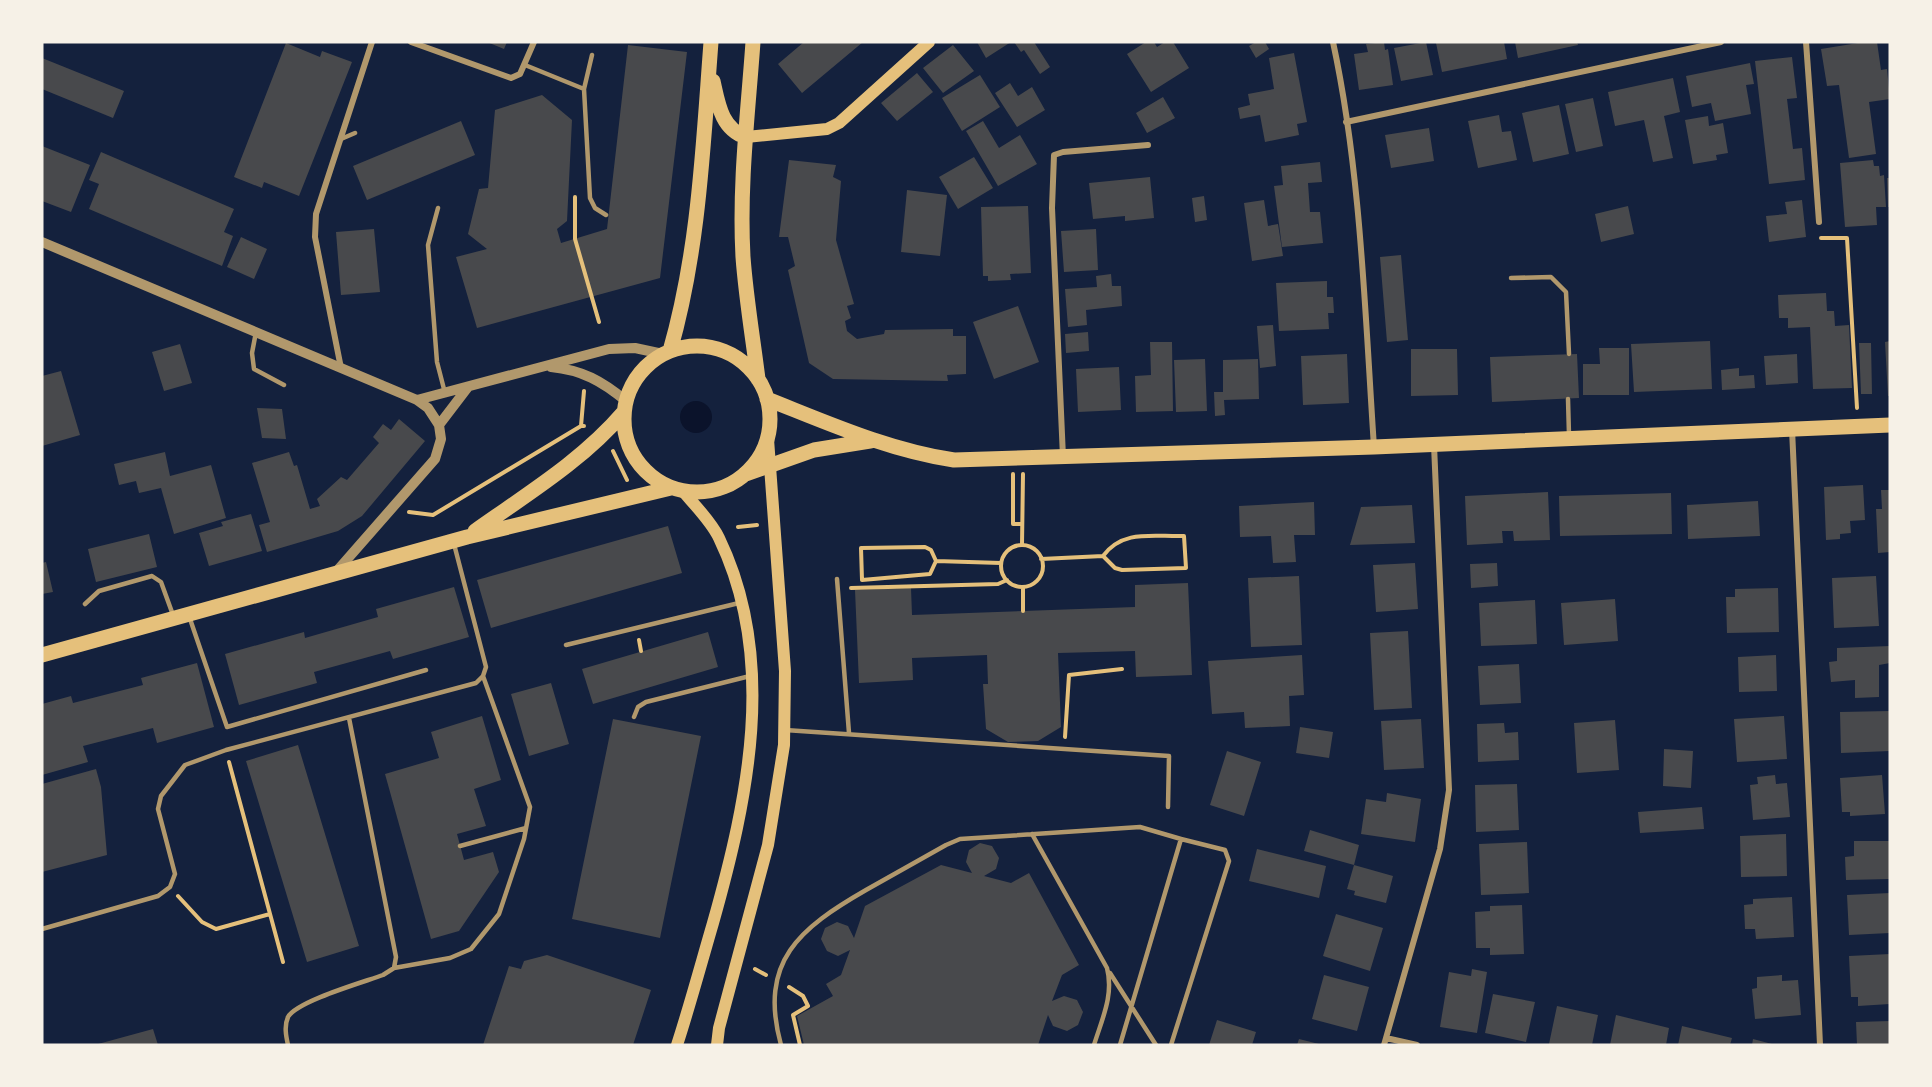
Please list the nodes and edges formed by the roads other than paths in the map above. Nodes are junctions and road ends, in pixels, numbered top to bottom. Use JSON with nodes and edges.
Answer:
{"nodes":[{"id":1,"x":372,"y":42,"type":"edge"},
{"id":2,"x":411,"y":42,"type":"edge"},
{"id":3,"x":534,"y":42,"type":"edge"},
{"id":4,"x":711,"y":42,"type":"edge"},
{"id":5,"x":753,"y":42,"type":"edge"},
{"id":6,"x":929,"y":42,"type":"edge"},
{"id":7,"x":1333,"y":42,"type":"edge"},
{"id":8,"x":1721,"y":42,"type":"edge"},
{"id":9,"x":1806,"y":42,"type":"edge"},
{"id":10,"x":592,"y":55,"type":"dead end"},
{"id":11,"x":709,"y":64,"type":"junction"},
{"id":12,"x":525,"y":65,"type":"junction"},
{"id":13,"x":584,"y":88,"type":"junction"},
{"id":14,"x":1346,"y":122,"type":"junction"},
{"id":15,"x":355,"y":133,"type":"dead end"},
{"id":16,"x":746,"y":137,"type":"junction"},
{"id":17,"x":338,"y":140,"type":"junction"},
{"id":18,"x":1148,"y":145,"type":"dead end"},
{"id":19,"x":438,"y":208,"type":"dead end"},
{"id":20,"x":606,"y":215,"type":"dead end"},
{"id":21,"x":1820,"y":222,"type":"road end"},
{"id":22,"x":42,"y":242,"type":"edge"},
{"id":23,"x":1511,"y":278,"type":"dead end"},
{"id":24,"x":256,"y":332,"type":"junction"},
{"id":25,"x":666,"y":352,"type":"junction"},
{"id":26,"x":1569,"y":354,"type":"dead end"},
{"id":27,"x":545,"y":366,"type":"junction"},
{"id":28,"x":341,"y":368,"type":"junction"},
{"id":29,"x":758,"y":379,"type":"junction"},
{"id":30,"x":284,"y":385,"type":"dead end"},
{"id":31,"x":468,"y":387,"type":"junction"},
{"id":32,"x":445,"y":393,"type":"junction"},
{"id":33,"x":767,"y":399,"type":"junction"},
{"id":34,"x":1568,"y":399,"type":"dead end"},
{"id":35,"x":417,"y":400,"type":"junction"},
{"id":36,"x":625,"y":407,"type":"junction"},
{"id":37,"x":439,"y":425,"type":"junction"},
{"id":38,"x":1890,"y":425,"type":"edge"},
{"id":39,"x":1792,"y":429,"type":"junction"},
{"id":40,"x":1569,"y":438,"type":"junction"},
{"id":41,"x":768,"y":439,"type":"junction"},
{"id":42,"x":873,"y":440,"type":"junction"},
{"id":43,"x":1434,"y":445,"type":"junction"},
{"id":44,"x":1374,"y":447,"type":"junction"},
{"id":45,"x":1063,"y":458,"type":"junction"},
{"id":46,"x":769,"y":467,"type":"junction"},
{"id":47,"x":744,"y":475,"type":"junction"},
{"id":48,"x":677,"y":489,"type":"junction"},
{"id":49,"x":460,"y":539,"type":"junction"},
{"id":50,"x":333,"y":576,"type":"junction"},
{"id":51,"x":837,"y":579,"type":"dead end"},
{"id":52,"x":742,"y":602,"type":"junction"},
{"id":53,"x":85,"y":604,"type":"dead end"},
{"id":54,"x":182,"y":618,"type":"junction"},
{"id":55,"x":566,"y":645,"type":"dead end"},
{"id":56,"x":42,"y":655,"type":"edge"},
{"id":57,"x":426,"y":670,"type":"dead end"},
{"id":58,"x":752,"y":675,"type":"junction"},
{"id":59,"x":483,"y":676,"type":"junction"},
{"id":60,"x":634,"y":717,"type":"dead end"},
{"id":61,"x":349,"y":718,"type":"junction"},
{"id":62,"x":785,"y":730,"type":"junction"},
{"id":63,"x":849,"y":733,"type":"junction"},
{"id":64,"x":1168,"y":807,"type":"dead end"},
{"id":65,"x":526,"y":828,"type":"junction"},
{"id":66,"x":1032,"y":834,"type":"junction"},
{"id":67,"x":1181,"y":839,"type":"junction"},
{"id":68,"x":460,"y":846,"type":"dead end"},
{"id":69,"x":42,"y":929,"type":"edge"},
{"id":70,"x":394,"y":968,"type":"junction"},
{"id":71,"x":1107,"y":968,"type":"junction"},
{"id":72,"x":1131,"y":1007,"type":"junction"},
{"id":73,"x":1385,"y":1042,"type":"edge"},
{"id":74,"x":288,"y":1045,"type":"edge"},
{"id":75,"x":677,"y":1045,"type":"edge"},
{"id":76,"x":717,"y":1045,"type":"edge"},
{"id":77,"x":781,"y":1045,"type":"edge"},
{"id":78,"x":1094,"y":1045,"type":"edge"},
{"id":79,"x":1120,"y":1045,"type":"edge"},
{"id":80,"x":1156,"y":1045,"type":"edge"},
{"id":81,"x":1172,"y":1045,"type":"edge"},
{"id":82,"x":1416,"y":1045,"type":"edge"},
{"id":83,"x":1820,"y":1045,"type":"edge"}],
"edges":[{"from":1,"to":17,"type":"street"},
{"from":2,"to":12,"type":"street"},
{"from":3,"to":12,"type":"street"},
{"from":4,"to":11,"type":"main road"},
{"from":5,"to":16,"type":"main road"},
{"from":6,"to":16,"type":"main road"},
{"from":7,"to":14,"type":"street"},
{"from":8,"to":14,"type":"street"},
{"from":9,"to":21,"type":"street"},
{"from":10,"to":13,"type":"lane"},
{"from":11,"to":16,"type":"main road"},
{"from":11,"to":25,"type":"main road"},
{"from":12,"to":13,"type":"lane"},
{"from":13,"to":20,"type":"lane"},
{"from":14,"to":44,"type":"street"},
{"from":15,"to":17,"type":"lane"},
{"from":16,"to":29,"type":"main road"},
{"from":17,"to":28,"type":"street"},
{"from":18,"to":45,"type":"street"},
{"from":19,"to":32,"type":"lane"},
{"from":22,"to":24,"type":"street"},
{"from":23,"to":26,"type":"lane"},
{"from":24,"to":28,"type":"street"},
{"from":24,"to":30,"type":"lane"},
{"from":25,"to":27,"type":"street"},
{"from":25,"to":29,"type":"main road"},
{"from":25,"to":36,"type":"main road"},
{"from":27,"to":31,"type":"street"},
{"from":27,"to":36,"type":"street"},
{"from":28,"to":35,"type":"street"},
{"from":29,"to":33,"type":"main road"},
{"from":31,"to":32,"type":"street"},
{"from":31,"to":37,"type":"street"},
{"from":32,"to":35,"type":"street"},
{"from":33,"to":41,"type":"main road"},
{"from":33,"to":42,"type":"main road"},
{"from":34,"to":40,"type":"lane"},
{"from":35,"to":37,"type":"street"},
{"from":36,"to":48,"type":"main road"},
{"from":36,"to":49,"type":"main road"},
{"from":37,"to":50,"type":"street"},
{"from":38,"to":39,"type":"main road"},
{"from":39,"to":40,"type":"main road"},
{"from":39,"to":83,"type":"street"},
{"from":40,"to":43,"type":"main road"},
{"from":41,"to":46,"type":"main road"},
{"from":41,"to":47,"type":"main road"},
{"from":42,"to":45,"type":"main road"},
{"from":42,"to":46,"type":"main road"},
{"from":43,"to":44,"type":"main road"},
{"from":43,"to":73,"type":"street"},
{"from":44,"to":45,"type":"main road"},
{"from":46,"to":47,"type":"main road"},
{"from":46,"to":62,"type":"main road"},
{"from":47,"to":48,"type":"main road"},
{"from":48,"to":49,"type":"main road"},
{"from":48,"to":52,"type":"main road"},
{"from":49,"to":50,"type":"main road"},
{"from":49,"to":59,"type":"lane"},
{"from":50,"to":54,"type":"main road"},
{"from":51,"to":63,"type":"lane"},
{"from":52,"to":55,"type":"lane"},
{"from":52,"to":58,"type":"main road"},
{"from":53,"to":54,"type":"lane"},
{"from":54,"to":56,"type":"main road"},
{"from":54,"to":57,"type":"lane"},
{"from":58,"to":60,"type":"lane"},
{"from":58,"to":75,"type":"main road"},
{"from":59,"to":61,"type":"lane"},
{"from":59,"to":65,"type":"lane"},
{"from":61,"to":69,"type":"lane"},
{"from":61,"to":70,"type":"lane"},
{"from":62,"to":63,"type":"lane"},
{"from":62,"to":76,"type":"main road"},
{"from":63,"to":64,"type":"lane"},
{"from":65,"to":68,"type":"lane"},
{"from":65,"to":70,"type":"lane"},
{"from":66,"to":67,"type":"lane"},
{"from":66,"to":71,"type":"lane"},
{"from":66,"to":77,"type":"lane"},
{"from":67,"to":72,"type":"lane"},
{"from":67,"to":81,"type":"lane"},
{"from":70,"to":74,"type":"lane"},
{"from":71,"to":72,"type":"lane"},
{"from":71,"to":78,"type":"lane"},
{"from":72,"to":79,"type":"lane"},
{"from":72,"to":80,"type":"lane"},
{"from":73,"to":82,"type":"street"}]}
